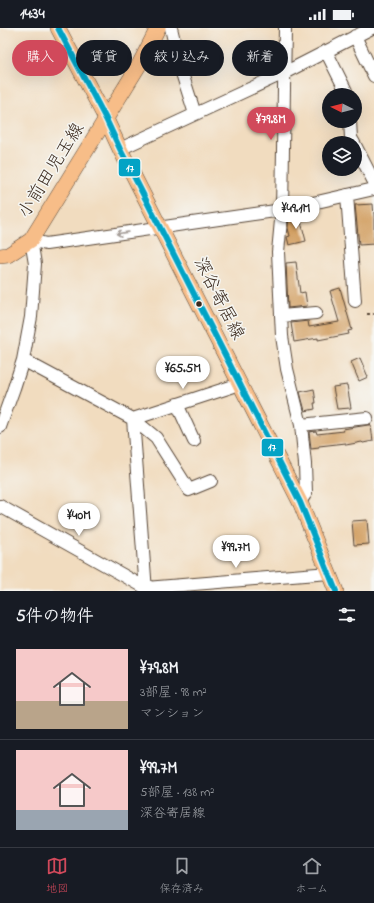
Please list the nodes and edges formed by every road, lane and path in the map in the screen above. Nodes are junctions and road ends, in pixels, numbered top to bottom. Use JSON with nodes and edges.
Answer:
{"nodes":[{"id":1,"x":58,"y":28,"type":"edge"},
{"id":2,"x":158,"y":28,"type":"edge"},
{"id":3,"x":171,"y":28,"type":"edge"},
{"id":4,"x":284,"y":28,"type":"edge"},
{"id":5,"x":372,"y":28,"type":"edge"},
{"id":6,"x":355,"y":36,"type":"junction"},
{"id":7,"x":284,"y":40,"type":"edge"},
{"id":8,"x":326,"y":51,"type":"junction"},
{"id":9,"x":288,"y":71,"type":"edge"},
{"id":10,"x":277,"y":76,"type":"edge"},
{"id":11,"x":284,"y":76,"type":"edge"},
{"id":12,"x":374,"y":76,"type":"edge"},
{"id":13,"x":344,"y":88,"type":"edge"},
{"id":14,"x":195,"y":114,"type":"junction"},
{"id":15,"x":106,"y":119,"type":"junction"},
{"id":16,"x":120,"y":149,"type":"junction"},
{"id":17,"x":362,"y":159,"type":"edge"},
{"id":18,"x":374,"y":182,"type":"edge"},
{"id":19,"x":374,"y":189,"type":"edge"},
{"id":20,"x":347,"y":195,"type":"junction"},
{"id":21,"x":282,"y":210,"type":"junction"},
{"id":22,"x":160,"y":228,"type":"junction"},
{"id":23,"x":31,"y":240,"type":"junction"},
{"id":24,"x":0,"y":256,"type":"edge"},
{"id":25,"x":355,"y":301,"type":"dead end"},
{"id":26,"x":316,"y":313,"type":"dead end"},
{"id":27,"x":367,"y":314,"type":"dead end"},
{"id":28,"x":374,"y":314,"type":"edge"},
{"id":29,"x":281,"y":316,"type":"junction"},
{"id":30,"x":23,"y":360,"type":"junction"},
{"id":31,"x":240,"y":384,"type":"junction"},
{"id":32,"x":177,"y":404,"type":"junction"},
{"id":33,"x":367,"y":418,"type":"dead end"},
{"id":34,"x":133,"y":419,"type":"junction"},
{"id":35,"x":1,"y":420,"type":"edge"},
{"id":36,"x":301,"y":425,"type":"junction"},
{"id":37,"x":194,"y":441,"type":"dead end"},
{"id":38,"x":211,"y":481,"type":"dead end"},
{"id":39,"x":300,"y":502,"type":"junction"},
{"id":40,"x":0,"y":506,"type":"edge"},
{"id":41,"x":329,"y":573,"type":"junction"},
{"id":42,"x":146,"y":590,"type":"edge"},
{"id":43,"x":336,"y":591,"type":"edge"}],
"edges":[{"from":1,"to":15,"type":"main road","name":"深谷寄居線"},
{"from":2,"to":15,"type":"main road","name":"小前田児玉線"},
{"from":3,"to":14,"type":"street"},
{"from":4,"to":7,"type":"street"},
{"from":5,"to":6,"type":"street"},
{"from":6,"to":8,"type":"street"},
{"from":6,"to":12,"type":"street"},
{"from":8,"to":9,"type":"street"},
{"from":8,"to":13,"type":"street"},
{"from":10,"to":14,"type":"street"},
{"from":11,"to":21,"type":"street"},
{"from":14,"to":16,"type":"street"},
{"from":15,"to":16,"type":"main road","name":"深谷寄居線"},
{"from":15,"to":23,"type":"main road","name":"小前田児玉線"},
{"from":16,"to":22,"type":"main road","name":"深谷寄居線"},
{"from":17,"to":18,"type":"street"},
{"from":19,"to":20,"type":"street"},
{"from":20,"to":21,"type":"street"},
{"from":20,"to":25,"type":"street"},
{"from":21,"to":22,"type":"street"},
{"from":21,"to":29,"type":"street"},
{"from":22,"to":23,"type":"street","one_way":true},
{"from":22,"to":31,"type":"main road","name":"深谷寄居線"},
{"from":23,"to":24,"type":"main road","name":"小前田児玉線"},
{"from":23,"to":30,"type":"street"},
{"from":26,"to":29,"type":"street"},
{"from":27,"to":28,"type":"path"},
{"from":29,"to":36,"type":"street"},
{"from":30,"to":34,"type":"street"},
{"from":30,"to":35,"type":"street"},
{"from":31,"to":32,"type":"street"},
{"from":31,"to":39,"type":"main road","name":"深谷寄居線"},
{"from":32,"to":34,"type":"street"},
{"from":32,"to":37,"type":"street"},
{"from":33,"to":36,"type":"street"},
{"from":34,"to":38,"type":"street"},
{"from":34,"to":42,"type":"street"},
{"from":36,"to":39,"type":"street"},
{"from":39,"to":41,"type":"main road","name":"深谷寄居線"},
{"from":40,"to":42,"type":"street"},
{"from":41,"to":42,"type":"street"},
{"from":41,"to":43,"type":"main road","name":"深谷寄居線"}]}
